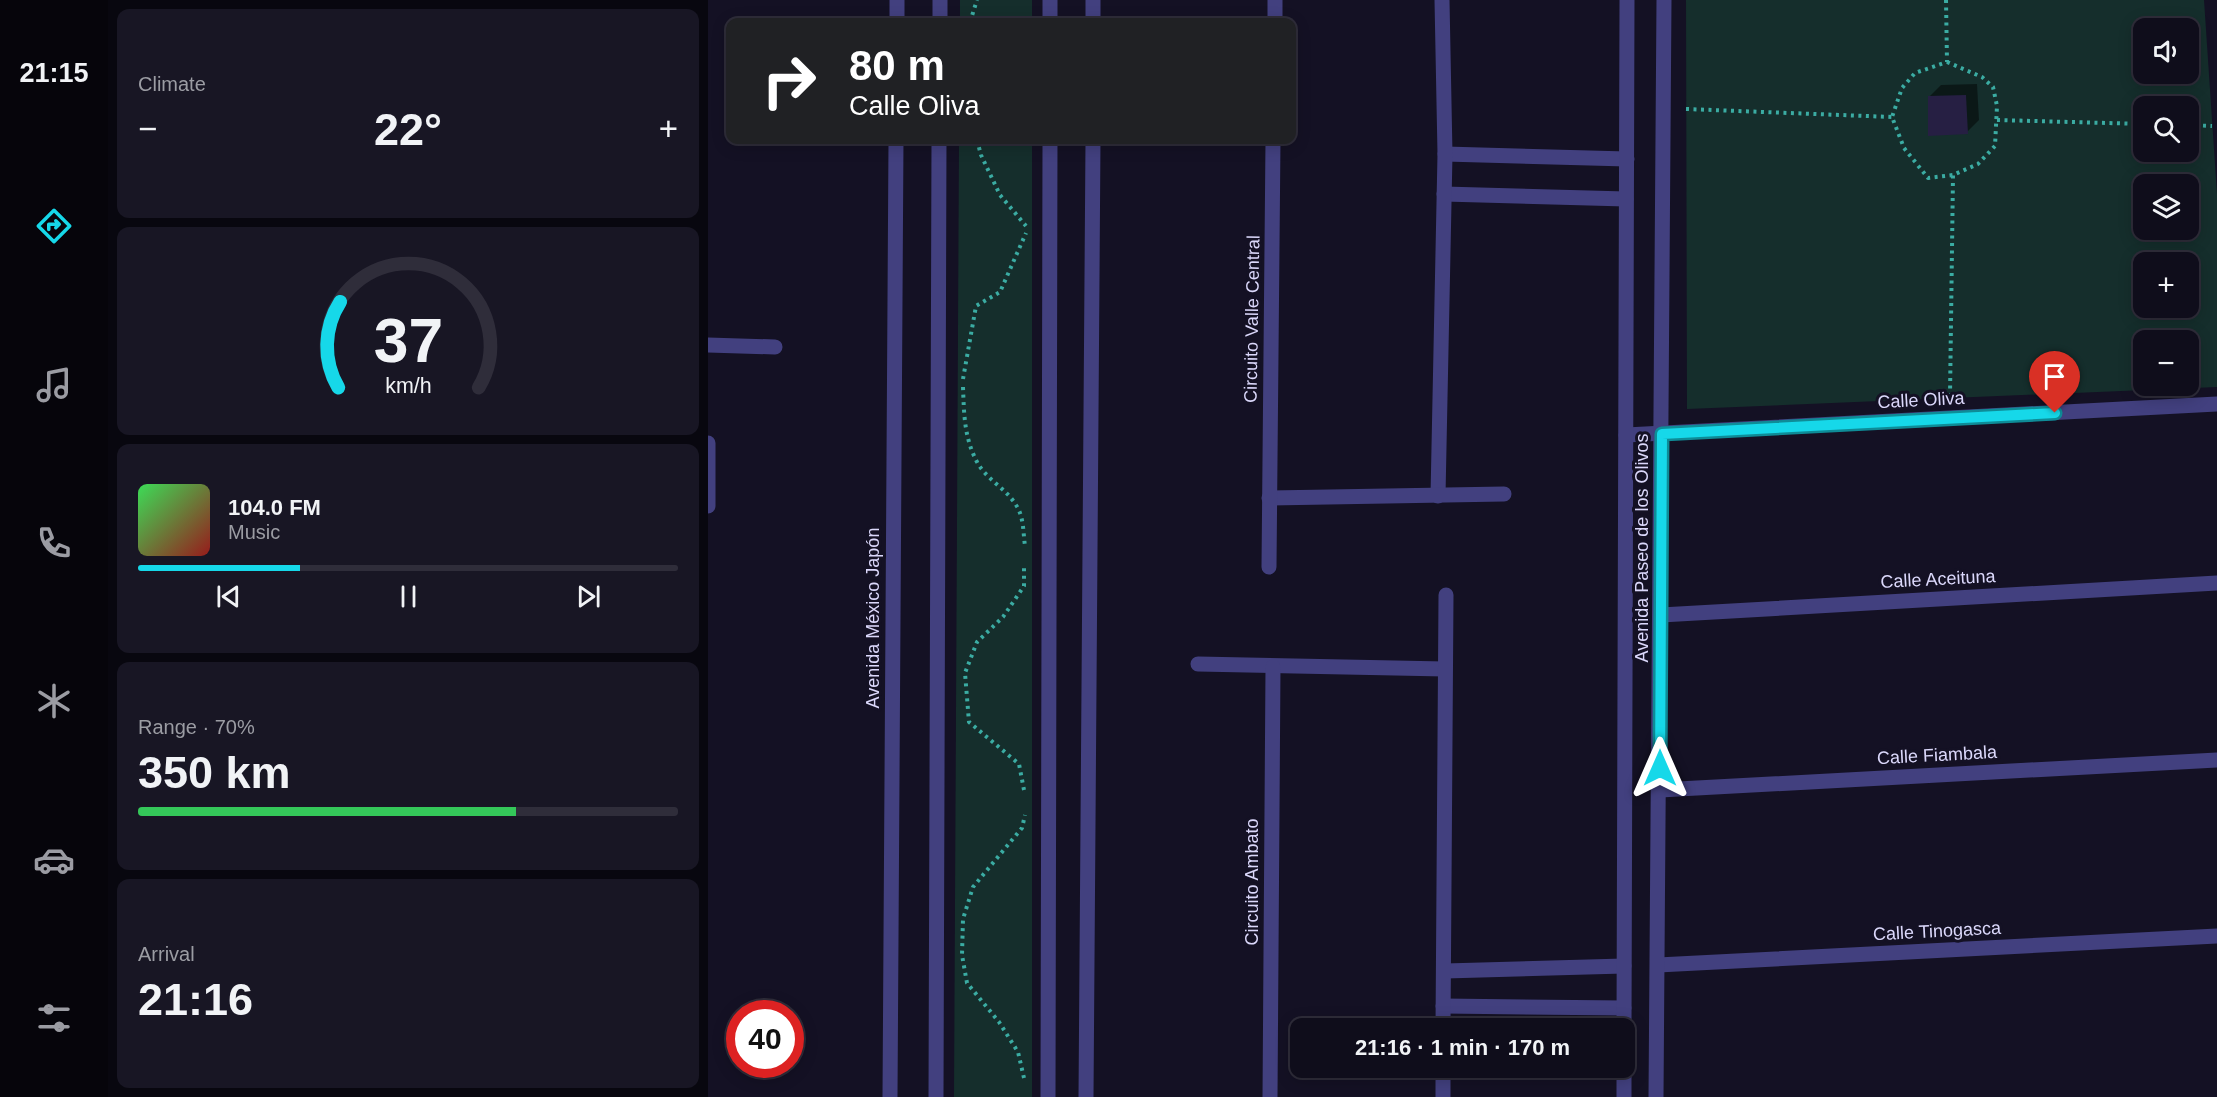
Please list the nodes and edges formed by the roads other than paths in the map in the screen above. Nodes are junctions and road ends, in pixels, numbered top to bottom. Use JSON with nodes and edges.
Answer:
{"nodes":[{"id":1,"x":897,"y":0,"type":"edge"},
{"id":2,"x":940,"y":0,"type":"edge"},
{"id":3,"x":1050,"y":0,"type":"edge"},
{"id":4,"x":1093,"y":0,"type":"edge"},
{"id":5,"x":1275,"y":0,"type":"edge"},
{"id":6,"x":1442,"y":0,"type":"edge"},
{"id":7,"x":1627,"y":0,"type":"edge"},
{"id":8,"x":1664,"y":0,"type":"edge"},
{"id":9,"x":897,"y":18,"type":"edge"},
{"id":10,"x":939,"y":18,"type":"edge"},
{"id":11,"x":1050,"y":18,"type":"edge"},
{"id":12,"x":1093,"y":18,"type":"edge"},
{"id":13,"x":1275,"y":18,"type":"edge"},
{"id":14,"x":896,"y":144,"type":"edge"},
{"id":15,"x":939,"y":144,"type":"edge"},
{"id":16,"x":1050,"y":144,"type":"edge"},
{"id":17,"x":1092,"y":144,"type":"edge"},
{"id":18,"x":1273,"y":144,"type":"edge"},
{"id":19,"x":1445,"y":154,"type":"junction"},
{"id":20,"x":1627,"y":159,"type":"junction"},
{"id":21,"x":1444,"y":194,"type":"junction"},
{"id":22,"x":1626,"y":199,"type":"junction"},
{"id":23,"x":708,"y":345,"type":"edge"},
{"id":24,"x":775,"y":347,"type":"dead end"},
{"id":25,"x":2217,"y":404,"type":"edge"},
{"id":26,"x":1662,"y":434,"type":"junction"},
{"id":27,"x":1626,"y":435,"type":"junction"},
{"id":28,"x":708,"y":443,"type":"edge"},
{"id":29,"x":1504,"y":494,"type":"dead end"},
{"id":30,"x":1438,"y":496,"type":"junction"},
{"id":31,"x":1269,"y":498,"type":"junction"},
{"id":32,"x":708,"y":506,"type":"edge"},
{"id":33,"x":1269,"y":567,"type":"dead end"},
{"id":34,"x":2217,"y":583,"type":"edge"},
{"id":35,"x":1446,"y":594,"type":"dead end"},
{"id":36,"x":1661,"y":615,"type":"junction"},
{"id":37,"x":1198,"y":664,"type":"dead end"},
{"id":38,"x":1273,"y":667,"type":"junction"},
{"id":39,"x":1445,"y":669,"type":"junction"},
{"id":40,"x":2217,"y":760,"type":"edge"},
{"id":41,"x":1660,"y":790,"type":"junction"},
{"id":42,"x":2217,"y":936,"type":"edge"},
{"id":43,"x":1658,"y":965,"type":"junction"},
{"id":44,"x":1624,"y":966,"type":"junction"},
{"id":45,"x":1445,"y":971,"type":"junction"},
{"id":46,"x":1443,"y":1006,"type":"junction"},
{"id":47,"x":1624,"y":1008,"type":"junction"},
{"id":48,"x":1443,"y":1018,"type":"edge"},
{"id":49,"x":1624,"y":1018,"type":"edge"},
{"id":50,"x":1443,"y":1078,"type":"edge"},
{"id":51,"x":1624,"y":1078,"type":"edge"},
{"id":52,"x":890,"y":1097,"type":"edge"},
{"id":53,"x":936,"y":1097,"type":"edge"},
{"id":54,"x":1048,"y":1097,"type":"edge"},
{"id":55,"x":1086,"y":1097,"type":"edge"},
{"id":56,"x":1270,"y":1097,"type":"edge"},
{"id":57,"x":1443,"y":1097,"type":"edge"},
{"id":58,"x":1624,"y":1097,"type":"edge"},
{"id":59,"x":1656,"y":1097,"type":"edge"}],
"edges":[{"from":1,"to":9,"type":"street"},
{"from":2,"to":10,"type":"street"},
{"from":3,"to":11,"type":"street"},
{"from":4,"to":12,"type":"street"},
{"from":5,"to":13,"type":"street"},
{"from":6,"to":19,"type":"street"},
{"from":7,"to":20,"type":"street","name":"Avenida Paseo de los Olivos"},
{"from":8,"to":26,"type":"street","name":"Avenida Paseo de los Olivos"},
{"from":14,"to":52,"type":"street","name":"Avenida México Japón"},
{"from":15,"to":53,"type":"street"},
{"from":16,"to":54,"type":"street"},
{"from":17,"to":55,"type":"street"},
{"from":18,"to":31,"type":"street","name":"Circuito Valle Central"},
{"from":19,"to":20,"type":"street"},
{"from":19,"to":21,"type":"street"},
{"from":20,"to":22,"type":"street","name":"Avenida Paseo de los Olivos"},
{"from":21,"to":22,"type":"street"},
{"from":21,"to":30,"type":"street"},
{"from":22,"to":27,"type":"street","name":"Avenida Paseo de los Olivos"},
{"from":23,"to":24,"type":"street"},
{"from":25,"to":26,"type":"street","name":"Calle Oliva"},
{"from":26,"to":27,"type":"street","name":"Calle Oliva"},
{"from":26,"to":36,"type":"street","name":"Avenida Paseo de los Olivos"},
{"from":27,"to":44,"type":"street","name":"Avenida Paseo de los Olivos"},
{"from":28,"to":32,"type":"street"},
{"from":29,"to":30,"type":"street"},
{"from":30,"to":31,"type":"street"},
{"from":31,"to":33,"type":"street","name":"Circuito Valle Central"},
{"from":34,"to":36,"type":"street","name":"Calle Aceituna"},
{"from":35,"to":39,"type":"street"},
{"from":36,"to":41,"type":"street","name":"Avenida Paseo de los Olivos"},
{"from":37,"to":38,"type":"street"},
{"from":38,"to":39,"type":"street"},
{"from":38,"to":56,"type":"street","name":"Circuito Ambato"},
{"from":39,"to":45,"type":"street"},
{"from":40,"to":41,"type":"street","name":"Calle Fiambala"},
{"from":41,"to":43,"type":"street","name":"Avenida Paseo de los Olivos"},
{"from":42,"to":43,"type":"street","name":"Calle Tinogasca"},
{"from":43,"to":59,"type":"street","name":"Avenida Paseo de los Olivos"},
{"from":44,"to":45,"type":"street"},
{"from":44,"to":47,"type":"street","name":"Avenida Paseo de los Olivos"},
{"from":45,"to":46,"type":"street"},
{"from":46,"to":47,"type":"street"},
{"from":46,"to":48,"type":"street"},
{"from":47,"to":49,"type":"street","name":"Avenida Paseo de los Olivos"},
{"from":50,"to":57,"type":"street"},
{"from":51,"to":58,"type":"street"}]}
